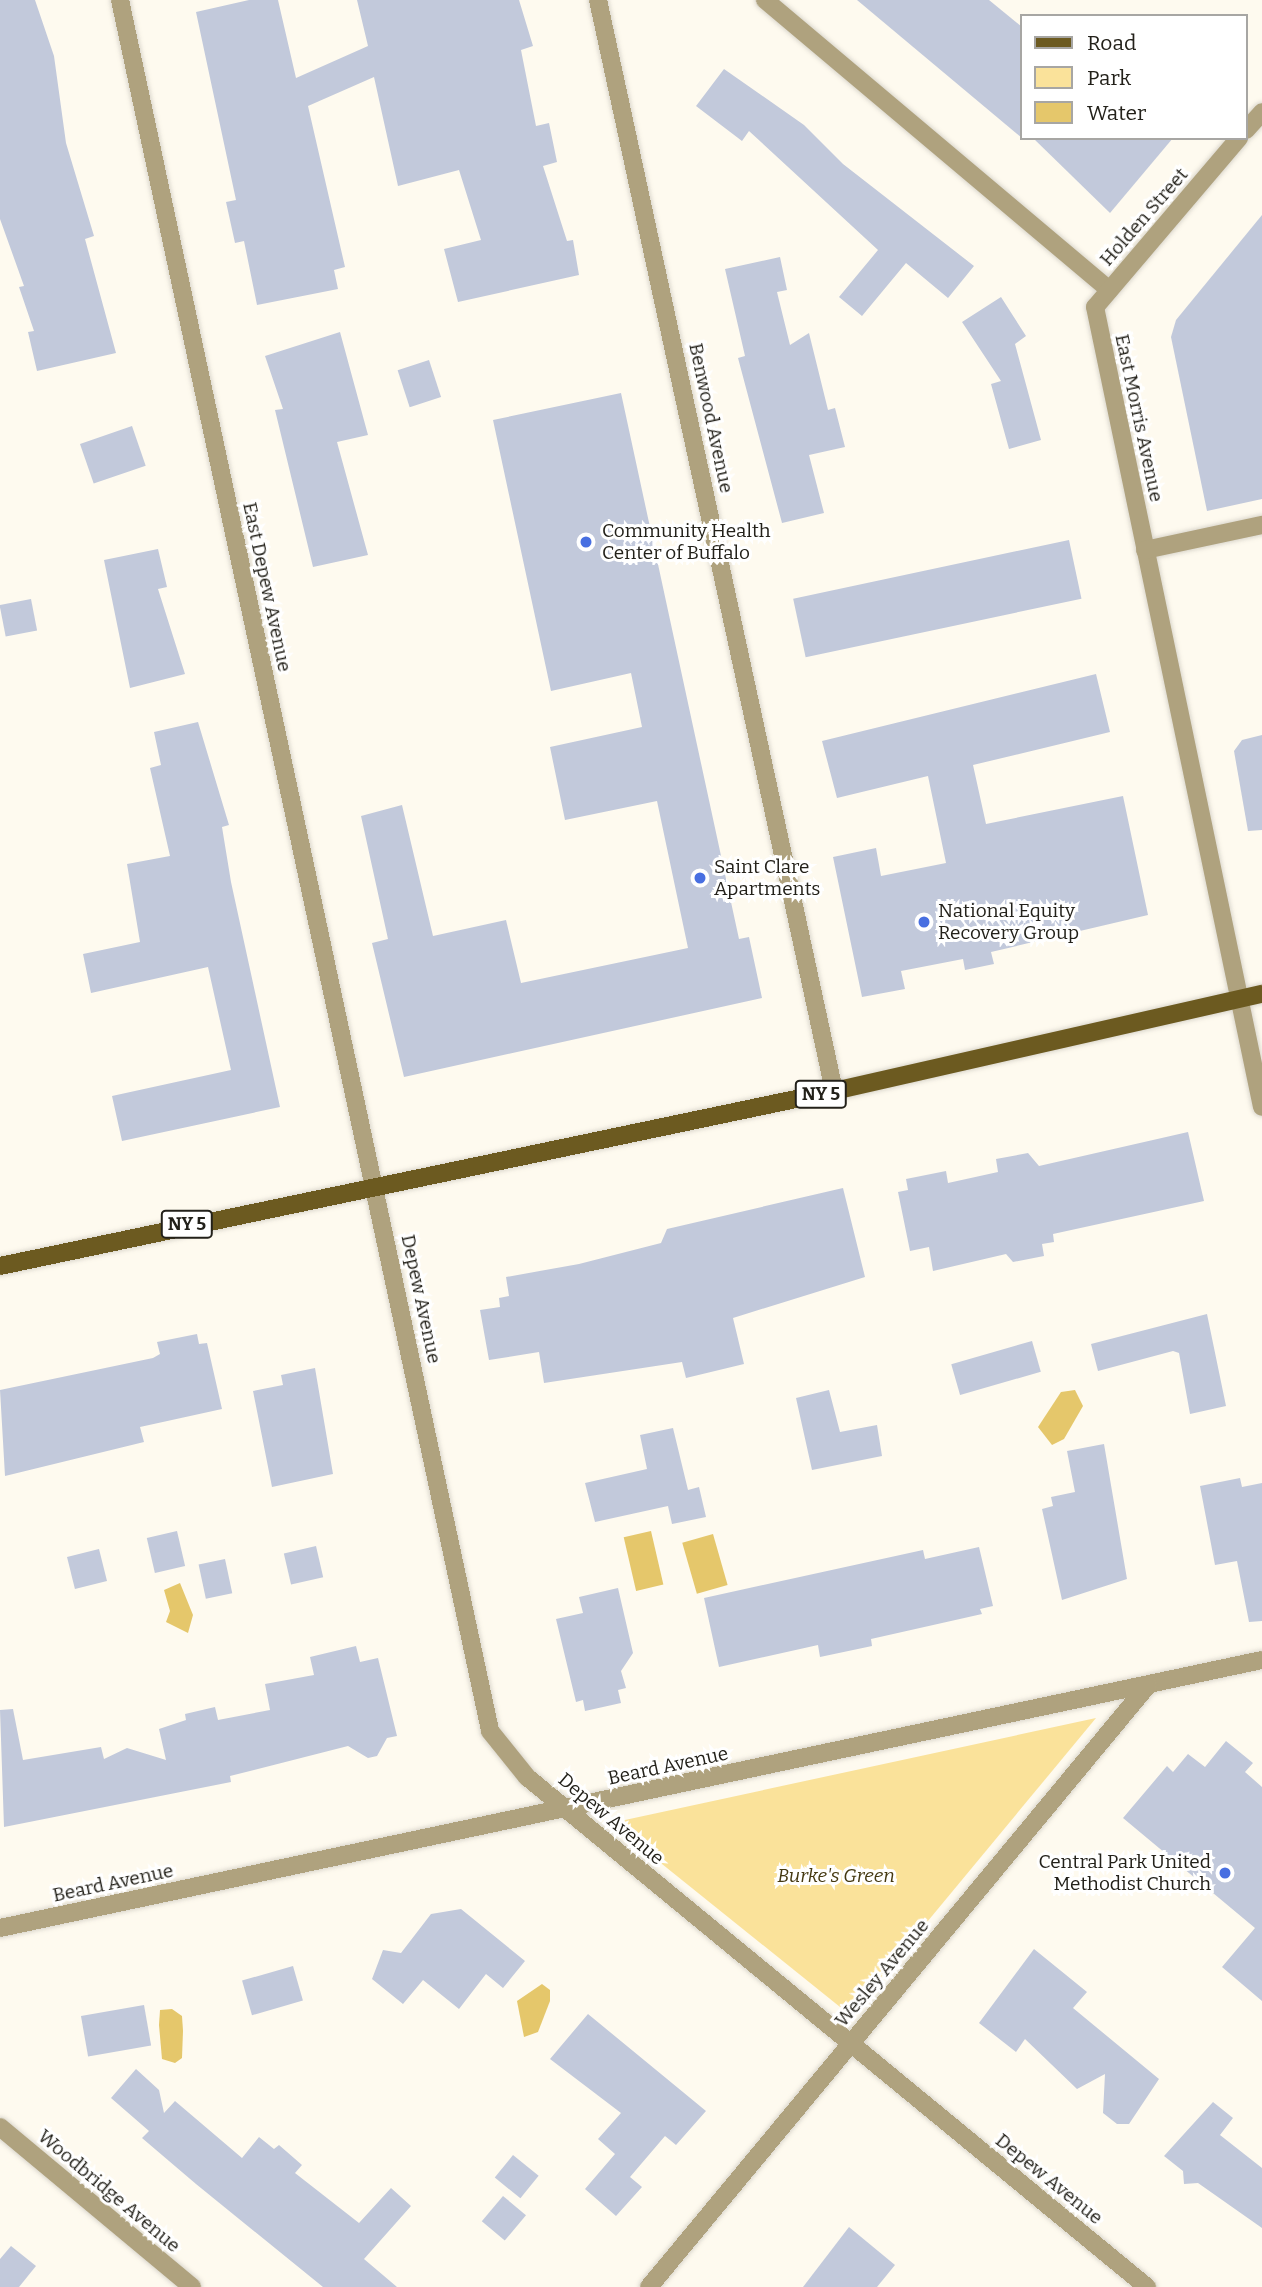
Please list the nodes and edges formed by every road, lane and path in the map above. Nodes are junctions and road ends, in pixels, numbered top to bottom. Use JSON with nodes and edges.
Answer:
{"nodes":[{"id":1,"x":120,"y":0,"type":"edge"},
{"id":2,"x":598,"y":0,"type":"edge"},
{"id":3,"x":765,"y":0,"type":"edge"},
{"id":4,"x":1262,"y":112,"type":"edge"},
{"id":5,"x":1248,"y":128,"type":"edge"},
{"id":6,"x":1237,"y":140,"type":"edge"},
{"id":7,"x":1109,"y":290,"type":"junction"},
{"id":8,"x":1262,"y":525,"type":"edge"},
{"id":9,"x":1145,"y":550,"type":"junction"},
{"id":10,"x":1262,"y":994,"type":"edge"},
{"id":11,"x":1240,"y":999,"type":"junction"},
{"id":12,"x":834,"y":1091,"type":"junction"},
{"id":13,"x":1262,"y":1107,"type":"edge"},
{"id":14,"x":374,"y":1183,"type":"junction"},
{"id":15,"x":0,"y":1266,"type":"edge"},
{"id":16,"x":1262,"y":1660,"type":"edge"},
{"id":17,"x":1148,"y":1685,"type":"junction"},
{"id":18,"x":567,"y":1809,"type":"junction"},
{"id":19,"x":0,"y":1928,"type":"edge"},
{"id":20,"x":851,"y":2043,"type":"junction"},
{"id":21,"x":0,"y":2127,"type":"edge"},
{"id":22,"x":192,"y":2287,"type":"edge"},
{"id":23,"x":649,"y":2287,"type":"edge"},
{"id":24,"x":1147,"y":2287,"type":"edge"}],
"edges":[{"from":1,"to":14,"type":"street","name":"East Depew Avenue"},
{"from":2,"to":12,"type":"street","name":"Benwood Avenue"},
{"from":3,"to":7,"type":"street"},
{"from":4,"to":5,"type":"street"},
{"from":6,"to":7,"type":"street","name":"Holden Street"},
{"from":7,"to":9,"type":"street","name":"East Morris Avenue"},
{"from":8,"to":9,"type":"street"},
{"from":9,"to":11,"type":"street","name":"East Morris Avenue"},
{"from":10,"to":11,"type":"main road","number":"NY 5"},
{"from":11,"to":12,"type":"main road","number":"NY 5"},
{"from":11,"to":13,"type":"street","name":"East Morris Avenue"},
{"from":12,"to":14,"type":"main road","number":"NY 5"},
{"from":14,"to":15,"type":"main road","number":"NY 5"},
{"from":14,"to":18,"type":"street","name":"Depew Avenue"},
{"from":16,"to":17,"type":"street","name":"Beard Avenue"},
{"from":17,"to":18,"type":"street","name":"Beard Avenue"},
{"from":17,"to":20,"type":"street","name":"Wesley Avenue"},
{"from":18,"to":19,"type":"street","name":"Beard Avenue"},
{"from":18,"to":20,"type":"street","name":"Depew Avenue"},
{"from":20,"to":23,"type":"street","name":"Wesley Avenue"},
{"from":20,"to":24,"type":"street","name":"Depew Avenue"},
{"from":21,"to":22,"type":"street","name":"Woodbridge Avenue"}]}
